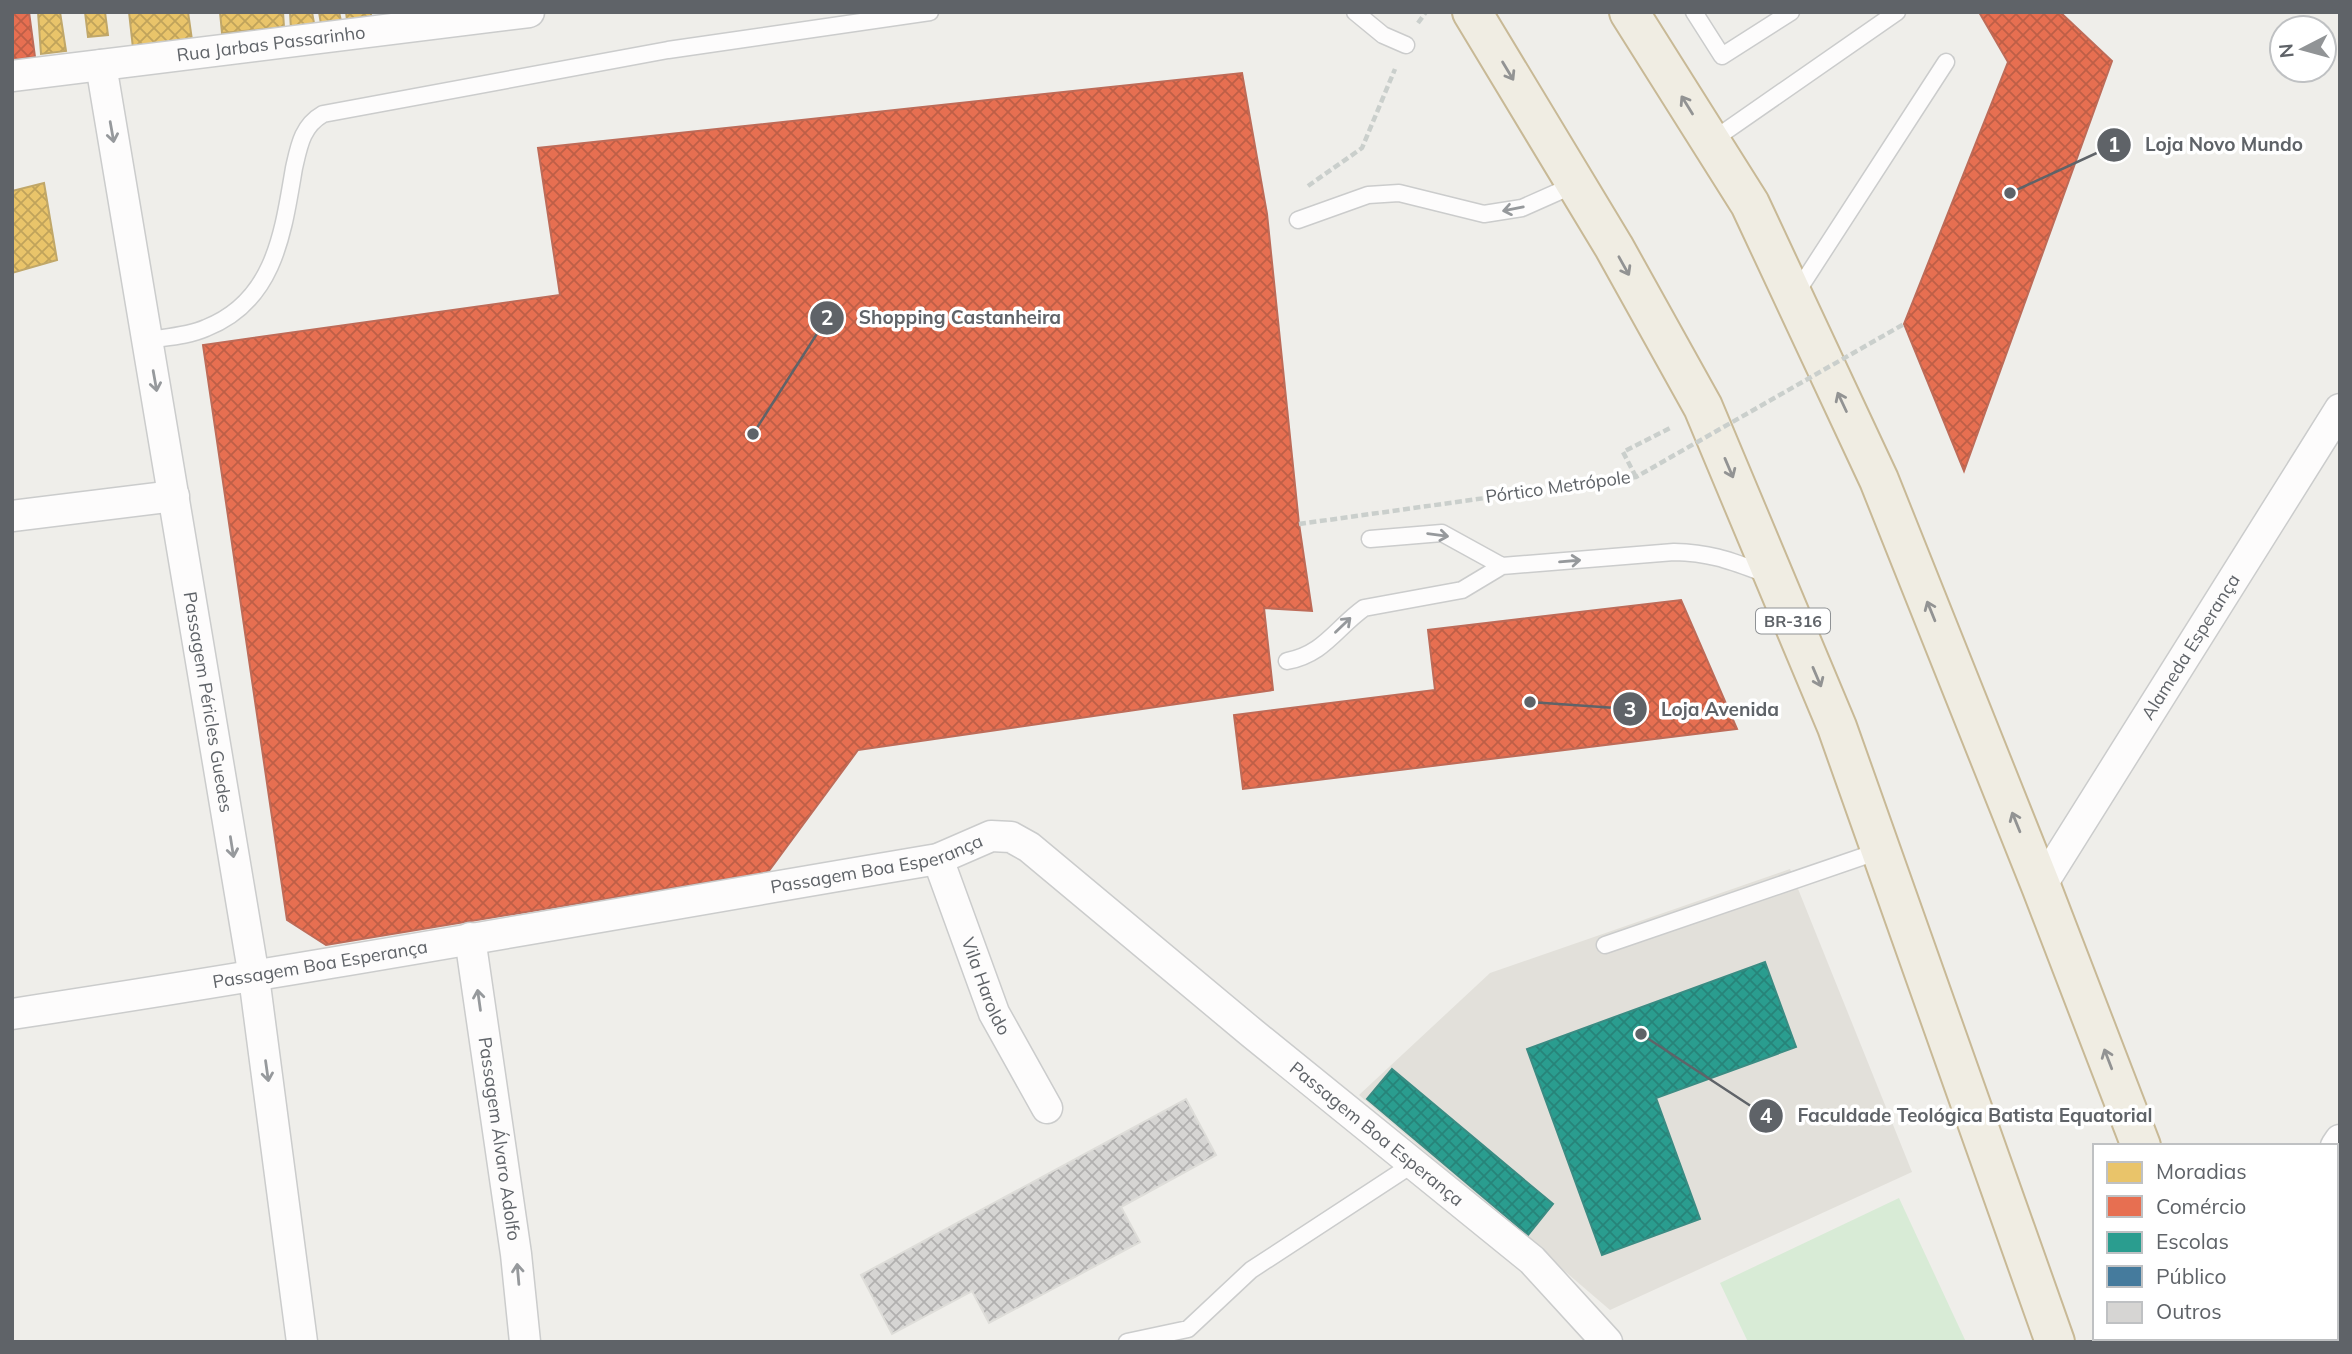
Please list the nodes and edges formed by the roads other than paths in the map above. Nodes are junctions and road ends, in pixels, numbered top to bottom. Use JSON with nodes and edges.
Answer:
{"nodes":[{"id":1,"x":529,"y":12,"type":"edge"},
{"id":2,"x":930,"y":12,"type":"edge"},
{"id":3,"x":1355,"y":12,"type":"edge"},
{"id":4,"x":1472,"y":12,"type":"edge"},
{"id":5,"x":1629,"y":12,"type":"edge"},
{"id":6,"x":1693,"y":12,"type":"edge"},
{"id":7,"x":1791,"y":12,"type":"edge"},
{"id":8,"x":1897,"y":12,"type":"edge"},
{"id":9,"x":1406,"y":45,"type":"road end"},
{"id":10,"x":1946,"y":62,"type":"dead end"},
{"id":11,"x":101,"y":65,"type":"junction"},
{"id":12,"x":12,"y":76,"type":"edge"},
{"id":13,"x":1710,"y":142,"type":"junction"},
{"id":14,"x":1576,"y":184,"type":"junction"},
{"id":15,"x":1298,"y":220,"type":"dead end"},
{"id":16,"x":1793,"y":297,"type":"junction"},
{"id":17,"x":148,"y":340,"type":"junction"},
{"id":18,"x":2340,"y":409,"type":"edge"},
{"id":19,"x":174,"y":496,"type":"junction"},
{"id":20,"x":12,"y":516,"type":"edge"},
{"id":21,"x":1370,"y":538,"type":"dead end"},
{"id":22,"x":1502,"y":566,"type":"junction"},
{"id":23,"x":1775,"y":577,"type":"junction"},
{"id":24,"x":1287,"y":661,"type":"dead end"},
{"id":25,"x":1882,"y":850,"type":"junction"},
{"id":26,"x":938,"y":859,"type":"junction"},
{"id":27,"x":2041,"y":886,"type":"junction"},
{"id":28,"x":470,"y":938,"type":"junction"},
{"id":29,"x":1605,"y":945,"type":"dead end"},
{"id":30,"x":254,"y":977,"type":"junction"},
{"id":31,"x":12,"y":1014,"type":"edge"},
{"id":32,"x":1047,"y":1108,"type":"dead end"},
{"id":33,"x":2140,"y":1144,"type":"edge"},
{"id":34,"x":1413,"y":1164,"type":"junction"},
{"id":35,"x":2031,"y":1267,"type":"junction"},
{"id":36,"x":302,"y":1342,"type":"edge"},
{"id":37,"x":525,"y":1342,"type":"edge"},
{"id":38,"x":1127,"y":1342,"type":"edge"},
{"id":39,"x":1607,"y":1342,"type":"edge"},
{"id":40,"x":2055,"y":1342,"type":"edge"},
{"id":41,"x":2067,"y":1342,"type":"edge"}],
"edges":[{"from":1,"to":11,"type":"street","name":"Rua Jarbas Passarinho"},
{"from":2,"to":17,"type":"lane"},
{"from":3,"to":9,"type":"lane"},
{"from":4,"to":14,"type":"highway","number":"BR-316","one_way":true},
{"from":13,"to":5,"type":"highway","one_way":true},
{"from":6,"to":7,"type":"lane"},
{"from":8,"to":13,"type":"lane"},
{"from":10,"to":16,"type":"lane"},
{"from":11,"to":12,"type":"street","name":"Rua Jarbas Passarinho"},
{"from":11,"to":17,"type":"street","name":"Passagem Péricles Guedes","one_way":true},
{"from":13,"to":16,"type":"highway"},
{"from":14,"to":15,"type":"lane","one_way":true},
{"from":14,"to":23,"type":"highway","number":"BR-316","one_way":true},
{"from":27,"to":16,"type":"highway","one_way":true},
{"from":17,"to":19,"type":"street","name":"Passagem Péricles Guedes","one_way":true},
{"from":18,"to":27,"type":"street","name":"Alameda Esperança"},
{"from":19,"to":20,"type":"street"},
{"from":19,"to":30,"type":"street","name":"Passagem Péricles Guedes","one_way":true},
{"from":21,"to":22,"type":"lane","one_way":true},
{"from":22,"to":23,"type":"lane","one_way":true},
{"from":24,"to":22,"type":"lane","one_way":true},
{"from":23,"to":25,"type":"highway","number":"BR-316","one_way":true},
{"from":25,"to":29,"type":"lane"},
{"from":25,"to":35,"type":"highway","number":"BR-316"},
{"from":26,"to":28,"type":"street","name":"Passagem Boa Esperança"},
{"from":26,"to":32,"type":"street","name":"Vila Haroldo"},
{"from":26,"to":34,"type":"street","name":"Passagem Boa Esperança"},
{"from":33,"to":27,"type":"highway","one_way":true},
{"from":28,"to":30,"type":"street","name":"Passagem Boa Esperança"},
{"from":37,"to":28,"type":"street","name":"Passagem Álvaro Adolfo","one_way":true},
{"from":30,"to":31,"type":"street","name":"Passagem Boa Esperança"},
{"from":30,"to":36,"type":"street","name":"Passagem Péricles Guedes","one_way":true},
{"from":34,"to":38,"type":"lane"},
{"from":34,"to":39,"type":"street","name":"Passagem Boa Esperança"},
{"from":35,"to":40,"type":"highway"},
{"from":35,"to":41,"type":"highway","number":"BR-316"}]}
